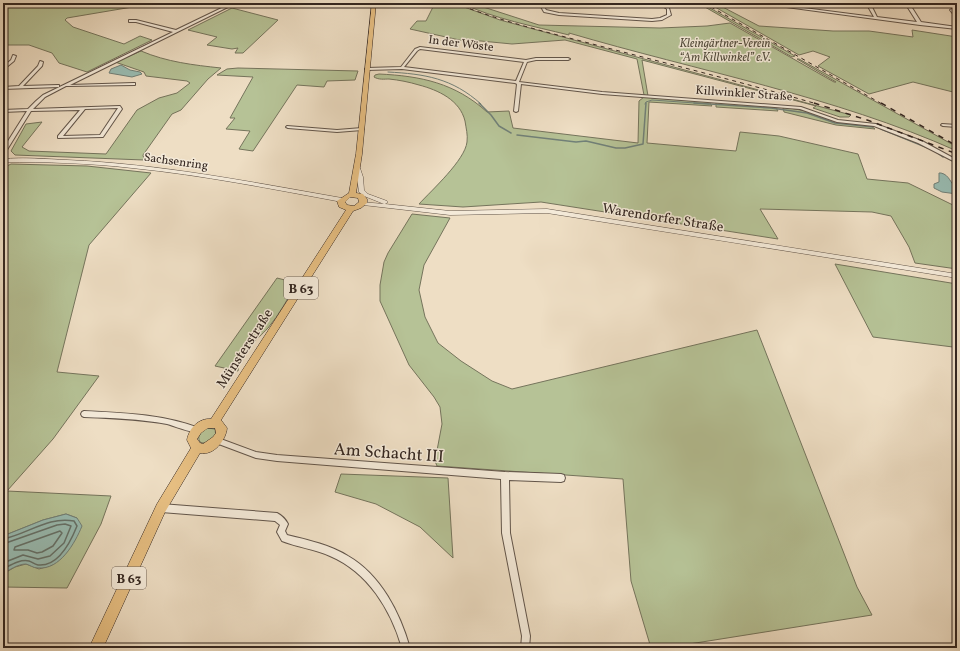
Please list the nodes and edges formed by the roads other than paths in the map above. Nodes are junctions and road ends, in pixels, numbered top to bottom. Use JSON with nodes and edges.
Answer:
{"nodes":[{"id":1,"x":234,"y":3,"type":"edge"},
{"id":2,"x":374,"y":3,"type":"edge"},
{"id":3,"x":520,"y":3,"type":"edge"},
{"id":4,"x":660,"y":3,"type":"edge"},
{"id":5,"x":758,"y":3,"type":"edge"},
{"id":6,"x":868,"y":3,"type":"edge"},
{"id":7,"x":907,"y":3,"type":"edge"},
{"id":8,"x":540,"y":4,"type":"edge"},
{"id":9,"x":952,"y":10,"type":"dead end"},
{"id":10,"x":858,"y":15,"type":"junction"},
{"id":11,"x":876,"y":18,"type":"junction"},
{"id":12,"x":957,"y":18,"type":"edge"},
{"id":13,"x":130,"y":21,"type":"dead end"},
{"id":14,"x":861,"y":21,"type":"dead end"},
{"id":15,"x":920,"y":24,"type":"junction"},
{"id":16,"x":957,"y":28,"type":"edge"},
{"id":17,"x":175,"y":31,"type":"junction"},
{"id":18,"x":14,"y":56,"type":"dead end"},
{"id":19,"x":568,"y":59,"type":"dead end"},
{"id":20,"x":526,"y":61,"type":"junction"},
{"id":21,"x":41,"y":62,"type":"dead end"},
{"id":22,"x":402,"y":68,"type":"junction"},
{"id":23,"x":3,"y":69,"type":"edge"},
{"id":24,"x":367,"y":69,"type":"junction"},
{"id":25,"x":518,"y":83,"type":"junction"},
{"id":26,"x":134,"y":84,"type":"dead end"},
{"id":27,"x":63,"y":86,"type":"junction"},
{"id":28,"x":3,"y":88,"type":"edge"},
{"id":29,"x":19,"y":88,"type":"junction"},
{"id":30,"x":83,"y":109,"type":"junction"},
{"id":31,"x":28,"y":110,"type":"junction"},
{"id":32,"x":3,"y":111,"type":"edge"},
{"id":33,"x":516,"y":111,"type":"dead end"},
{"id":34,"x":943,"y":125,"type":"dead end"},
{"id":35,"x":957,"y":126,"type":"edge"},
{"id":36,"x":288,"y":127,"type":"dead end"},
{"id":37,"x":362,"y":129,"type":"junction"},
{"id":38,"x":3,"y":152,"type":"edge"},
{"id":39,"x":3,"y":159,"type":"edge"},
{"id":40,"x":957,"y":162,"type":"edge"},
{"id":41,"x":357,"y":168,"type":"junction"},
{"id":42,"x":352,"y":195,"type":"junction"},
{"id":43,"x":342,"y":200,"type":"junction"},
{"id":44,"x":363,"y":202,"type":"junction"},
{"id":45,"x":396,"y":207,"type":"junction"},
{"id":46,"x":350,"y":209,"type":"junction"},
{"id":47,"x":957,"y":276,"type":"edge"},
{"id":48,"x":84,"y":414,"type":"dead end"},
{"id":49,"x":214,"y":423,"type":"junction"},
{"id":50,"x":197,"y":430,"type":"junction"},
{"id":51,"x":218,"y":441,"type":"junction"},
{"id":52,"x":198,"y":447,"type":"junction"},
{"id":53,"x":505,"y":476,"type":"junction"},
{"id":54,"x":561,"y":478,"type":"dead end"},
{"id":55,"x":161,"y":508,"type":"junction"},
{"id":56,"x":96,"y":648,"type":"edge"},
{"id":57,"x":406,"y":648,"type":"edge"},
{"id":58,"x":525,"y":648,"type":"edge"}],
"edges":[{"from":1,"to":17,"type":"street"},
{"from":2,"to":24,"type":"main road"},
{"from":3,"to":8,"type":"street"},
{"from":4,"to":8,"type":"street"},
{"from":5,"to":10,"type":"street"},
{"from":6,"to":11,"type":"street"},
{"from":7,"to":15,"type":"street"},
{"from":9,"to":12,"type":"street"},
{"from":10,"to":11,"type":"street"},
{"from":10,"to":14,"type":"street"},
{"from":11,"to":15,"type":"street"},
{"from":13,"to":17,"type":"street"},
{"from":15,"to":16,"type":"street"},
{"from":17,"to":27,"type":"street"},
{"from":18,"to":23,"type":"street"},
{"from":19,"to":20,"type":"street","name":"In der Wöste"},
{"from":20,"to":22,"type":"street","name":"In der Wöste"},
{"from":20,"to":25,"type":"street"},
{"from":21,"to":29,"type":"street"},
{"from":22,"to":24,"type":"street","name":"Killwinkler Straße"},
{"from":22,"to":25,"type":"street","name":"Killwinkler Straße"},
{"from":24,"to":37,"type":"main road"},
{"from":25,"to":33,"type":"street"},
{"from":25,"to":40,"type":"street","name":"Killwinkler Straße"},
{"from":26,"to":27,"type":"street"},
{"from":27,"to":29,"type":"street"},
{"from":27,"to":31,"type":"street"},
{"from":28,"to":29,"type":"street"},
{"from":30,"to":30,"type":"street"},
{"from":30,"to":31,"type":"street"},
{"from":31,"to":32,"type":"street"},
{"from":31,"to":38,"type":"street"},
{"from":34,"to":35,"type":"street"},
{"from":36,"to":37,"type":"street"},
{"from":37,"to":41,"type":"main road"},
{"from":39,"to":43,"type":"street","name":"Sachsenring"},
{"from":41,"to":42,"type":"main road"},
{"from":41,"to":45,"type":"street"},
{"from":42,"to":43,"type":"main road"},
{"from":42,"to":44,"type":"main road"},
{"from":43,"to":46,"type":"main road"},
{"from":44,"to":45,"type":"street","name":"Warendorfer Straße"},
{"from":44,"to":46,"type":"main road"},
{"from":45,"to":47,"type":"street","name":"Warendorfer Straße"},
{"from":46,"to":49,"type":"main road","name":"Münsterstraße","number":"B 63"},
{"from":48,"to":50,"type":"street"},
{"from":49,"to":50,"type":"main road"},
{"from":49,"to":51,"type":"main road"},
{"from":50,"to":52,"type":"main road"},
{"from":51,"to":52,"type":"main road"},
{"from":51,"to":53,"type":"street","name":"Am Schacht III"},
{"from":52,"to":55,"type":"main road","number":"B 63"},
{"from":53,"to":54,"type":"street","name":"Am Schacht III"},
{"from":53,"to":58,"type":"street"},
{"from":55,"to":56,"type":"main road","number":"B 63"},
{"from":55,"to":57,"type":"street"}]}
